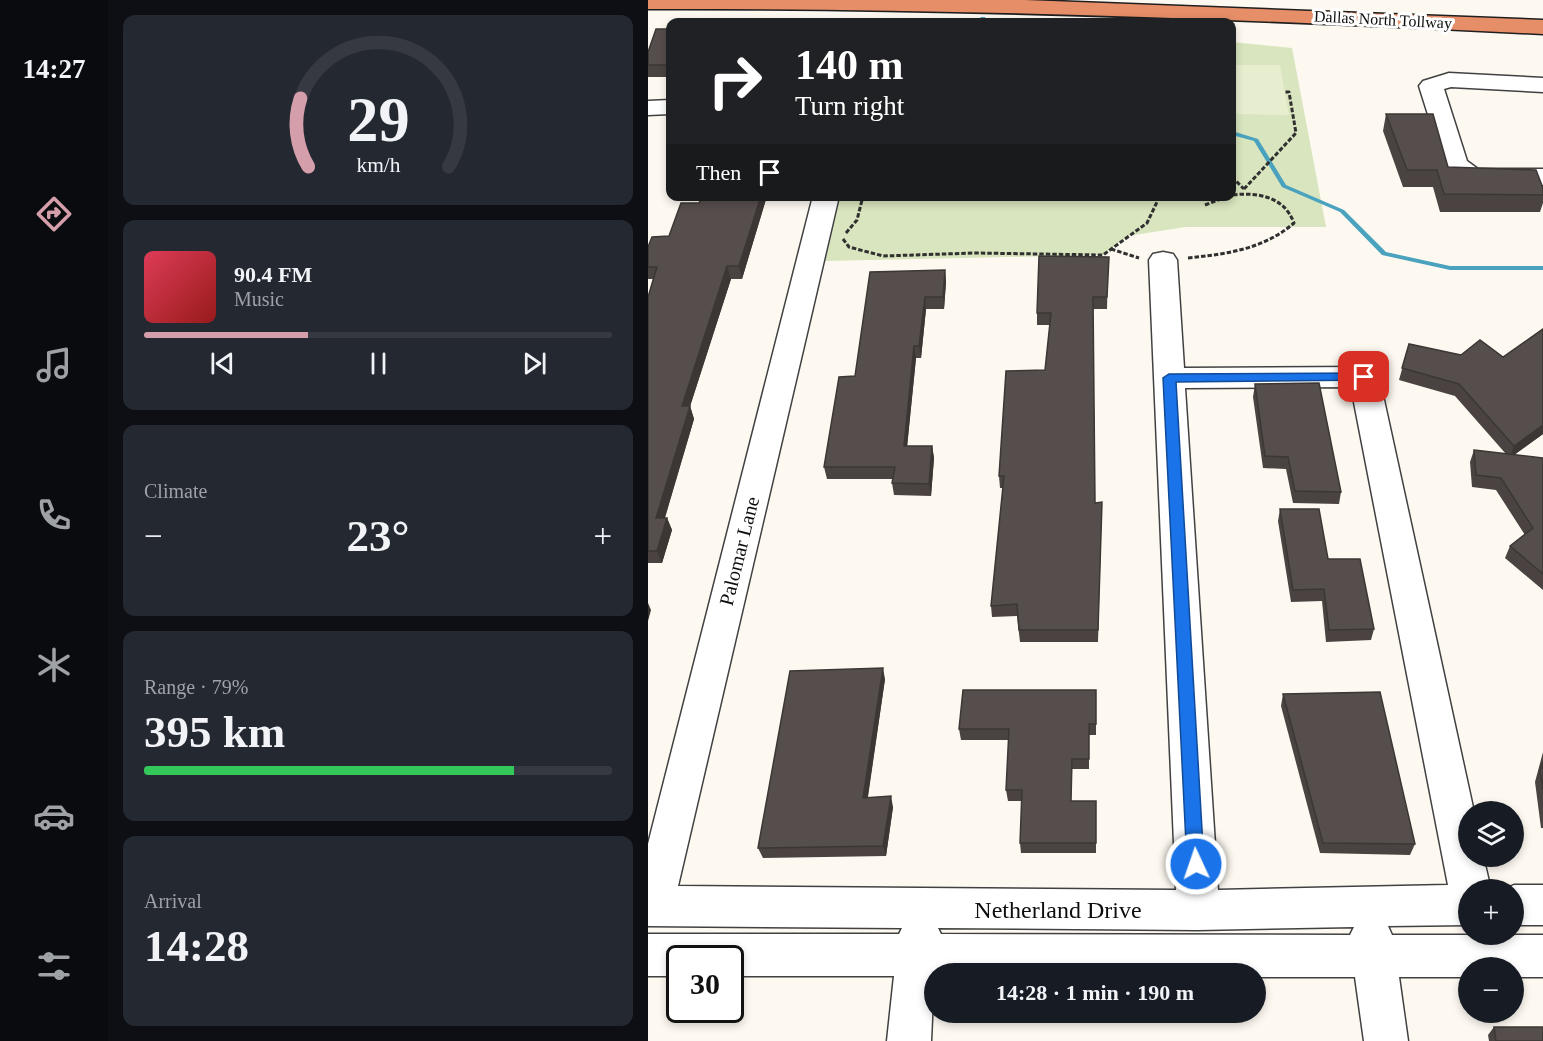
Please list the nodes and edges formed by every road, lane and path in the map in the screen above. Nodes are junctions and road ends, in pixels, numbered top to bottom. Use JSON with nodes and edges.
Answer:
{"nodes":[{"id":1,"x":1329,"y":0,"type":"edge"},
{"id":2,"x":648,"y":3,"type":"edge"},
{"id":3,"x":1543,"y":10,"type":"edge"},
{"id":4,"x":1543,"y":27,"type":"edge"},
{"id":5,"x":1543,"y":85,"type":"edge"},
{"id":6,"x":1285,"y":92,"type":"dead end"},
{"id":7,"x":666,"y":107,"type":"edge"},
{"id":8,"x":648,"y":108,"type":"edge"},
{"id":9,"x":1543,"y":177,"type":"edge"},
{"id":10,"x":1236,"y":181,"type":"edge"},
{"id":11,"x":1245,"y":191,"type":"junction"},
{"id":12,"x":1236,"y":194,"type":"edge"},
{"id":13,"x":825,"y":201,"type":"edge"},
{"id":14,"x":862,"y":201,"type":"edge"},
{"id":15,"x":1157,"y":201,"type":"edge"},
{"id":16,"x":1216,"y":201,"type":"edge"},
{"id":17,"x":1205,"y":205,"type":"dead end"},
{"id":18,"x":1163,"y":260,"type":"joint"},
{"id":19,"x":1169,"y":378,"type":"junction"},
{"id":20,"x":1468,"y":879,"type":"edge"},
{"id":21,"x":1458,"y":905,"type":"edge"},
{"id":22,"x":1524,"y":905,"type":"edge"},
{"id":23,"x":1543,"y":905,"type":"edge"},
{"id":24,"x":650,"y":906,"type":"edge"},
{"id":25,"x":1367,"y":908,"type":"junction"},
{"id":26,"x":922,"y":910,"type":"junction"},
{"id":27,"x":1198,"y":910,"type":"junction"},
{"id":28,"x":648,"y":955,"type":"edge"},
{"id":29,"x":918,"y":956,"type":"junction"},
{"id":30,"x":1374,"y":956,"type":"junction"},
{"id":31,"x":1543,"y":956,"type":"edge"},
{"id":32,"x":909,"y":1041,"type":"edge"},
{"id":33,"x":1386,"y":1041,"type":"edge"}],
"edges":[{"from":1,"to":3,"type":"highway","name":"Dallas North Tollway"},
{"from":2,"to":4,"type":"highway","name":"Dallas North Tollway"},
{"from":5,"to":9,"type":"street"},
{"from":6,"to":11,"type":"path"},
{"from":7,"to":8,"type":"street"},
{"from":10,"to":11,"type":"path"},
{"from":11,"to":12,"type":"path"},
{"from":11,"to":18,"type":"path"},
{"from":13,"to":24,"type":"street","name":"Palomar Lane"},
{"from":14,"to":15,"type":"path"},
{"from":16,"to":17,"type":"path"},
{"from":18,"to":19,"type":"street"},
{"from":19,"to":20,"type":"street"},
{"from":19,"to":27,"type":"street"},
{"from":21,"to":25,"type":"street","name":"Netherland Drive"},
{"from":22,"to":23,"type":"street"},
{"from":24,"to":26,"type":"street","name":"Netherland Drive"},
{"from":25,"to":27,"type":"street","name":"Netherland Drive"},
{"from":25,"to":30,"type":"street"},
{"from":26,"to":27,"type":"street","name":"Netherland Drive"},
{"from":26,"to":29,"type":"street"},
{"from":28,"to":29,"type":"street"},
{"from":29,"to":30,"type":"street"},
{"from":29,"to":32,"type":"street"},
{"from":30,"to":31,"type":"street"},
{"from":30,"to":33,"type":"street"}]}
